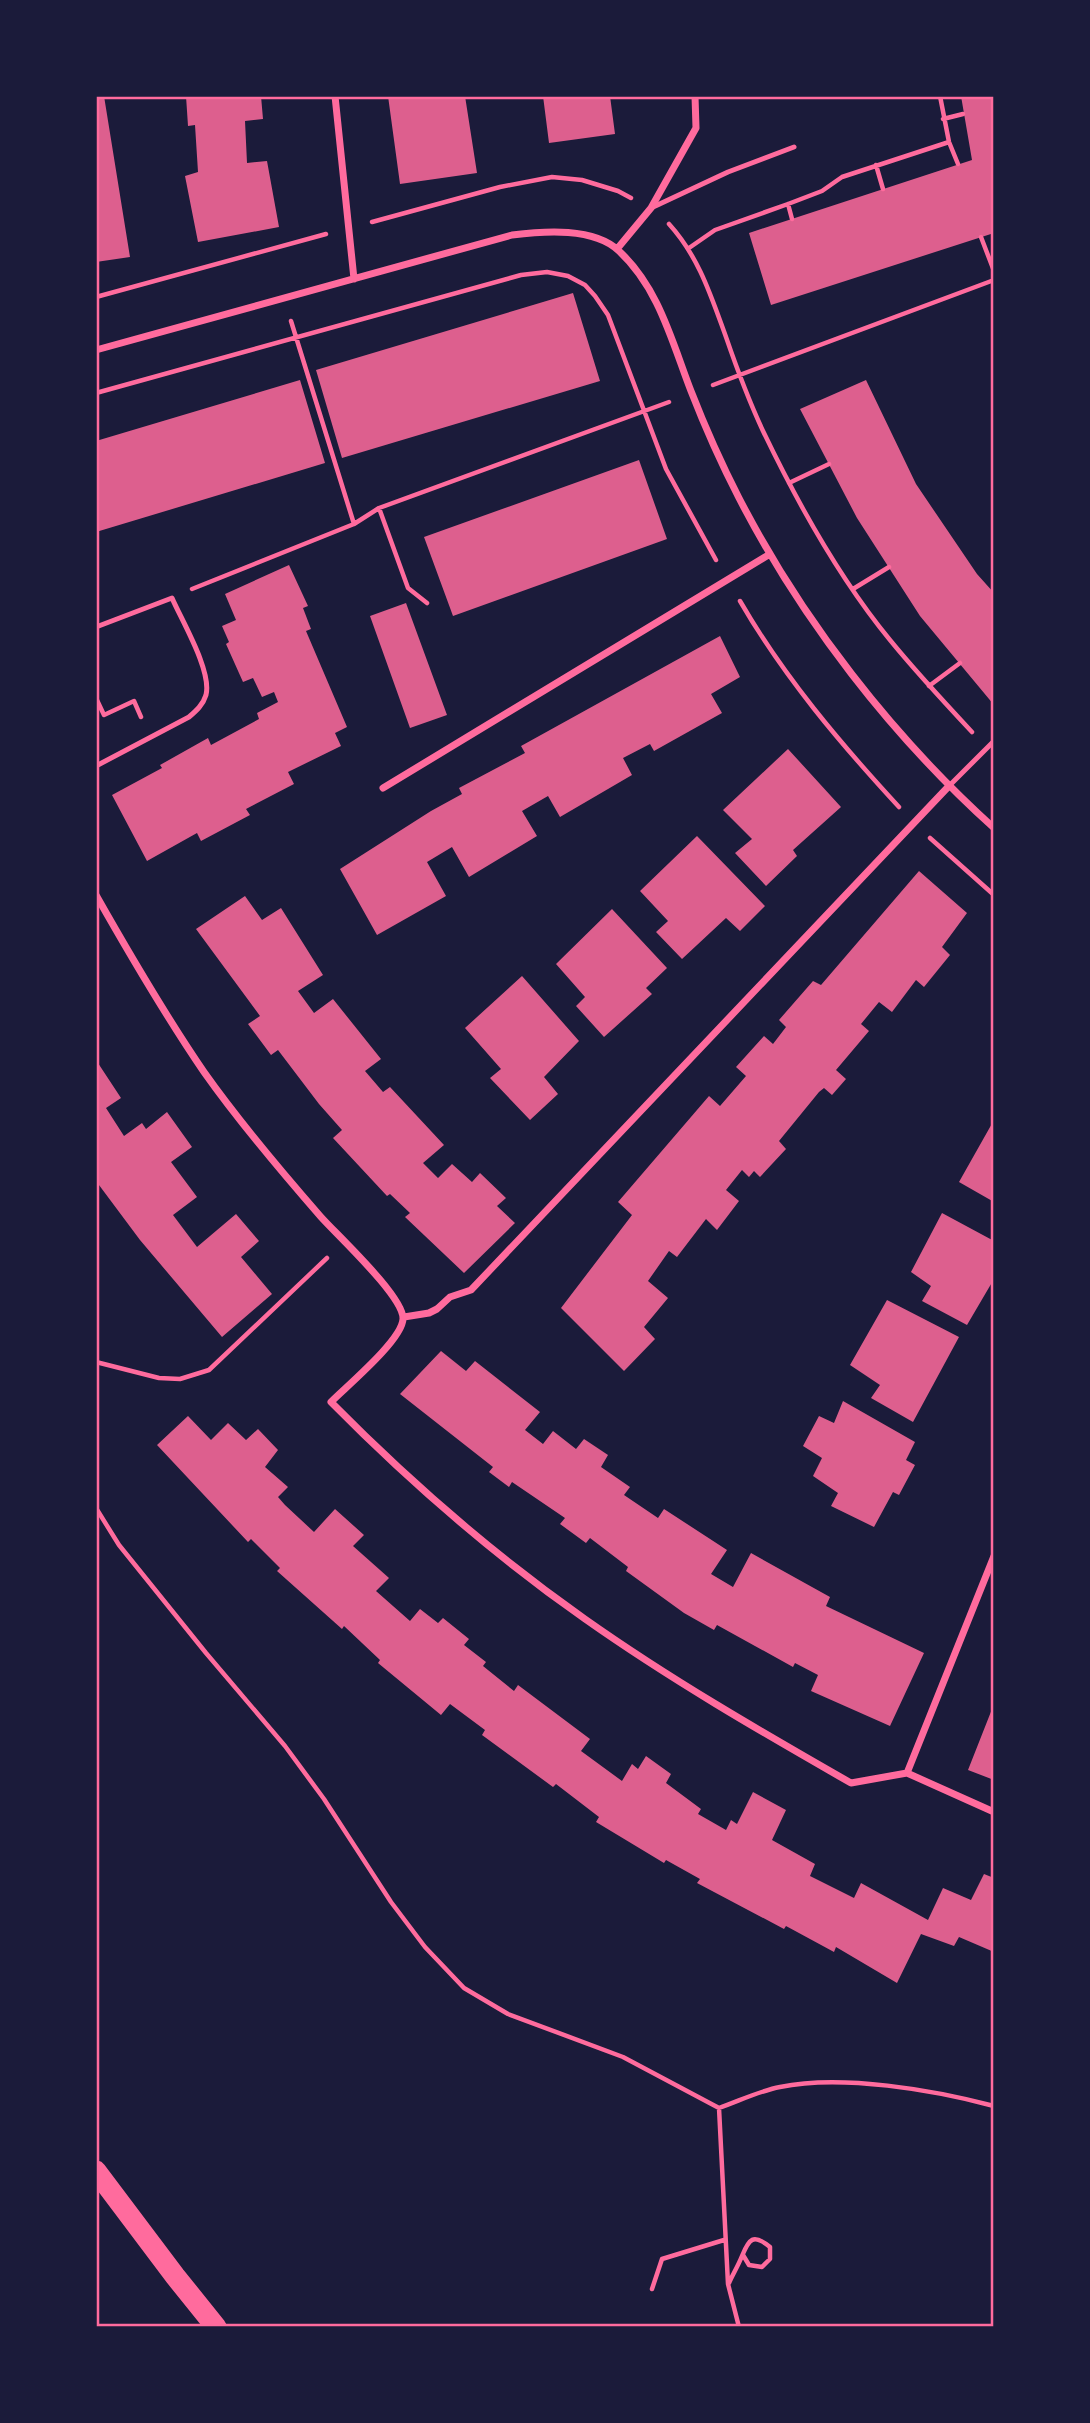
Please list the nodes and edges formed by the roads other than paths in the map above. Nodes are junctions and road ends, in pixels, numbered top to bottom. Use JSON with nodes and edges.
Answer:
{"nodes":[{"id":1,"x":335,"y":96,"type":"edge"},
{"id":2,"x":695,"y":96,"type":"edge"},
{"id":3,"x":794,"y":147,"type":"dead end"},
{"id":4,"x":651,"y":208,"type":"junction"},
{"id":5,"x":617,"y":248,"type":"junction"},
{"id":6,"x":354,"y":279,"type":"junction"},
{"id":7,"x":96,"y":350,"type":"edge"},
{"id":8,"x":770,"y":554,"type":"junction"},
{"id":9,"x":96,"y":627,"type":"edge"},
{"id":10,"x":994,"y":741,"type":"edge"},
{"id":11,"x":96,"y":766,"type":"edge"},
{"id":12,"x":948,"y":786,"type":"junction"},
{"id":13,"x":383,"y":788,"type":"dead end"},
{"id":14,"x":994,"y":828,"type":"edge"},
{"id":15,"x":96,"y":895,"type":"edge"},
{"id":16,"x":404,"y":1317,"type":"junction"},
{"id":17,"x":994,"y":1556,"type":"edge"},
{"id":18,"x":907,"y":1773,"type":"junction"},
{"id":19,"x":994,"y":1812,"type":"edge"},
{"id":20,"x":96,"y":2171,"type":"edge"},
{"id":21,"x":216,"y":2327,"type":"edge"}],
"edges":[{"from":1,"to":6,"type":"street"},
{"from":2,"to":4,"type":"street"},
{"from":3,"to":4,"type":"lane"},
{"from":4,"to":5,"type":"street"},
{"from":5,"to":6,"type":"street"},
{"from":5,"to":8,"type":"street"},
{"from":6,"to":7,"type":"street"},
{"from":8,"to":12,"type":"street"},
{"from":8,"to":13,"type":"street"},
{"from":9,"to":11,"type":"lane"},
{"from":10,"to":12,"type":"lane"},
{"from":12,"to":14,"type":"street"},
{"from":12,"to":16,"type":"street"},
{"from":15,"to":16,"type":"street"},
{"from":16,"to":18,"type":"street"},
{"from":17,"to":18,"type":"street"},
{"from":18,"to":19,"type":"street"},
{"from":20,"to":21,"type":"highway"}]}
